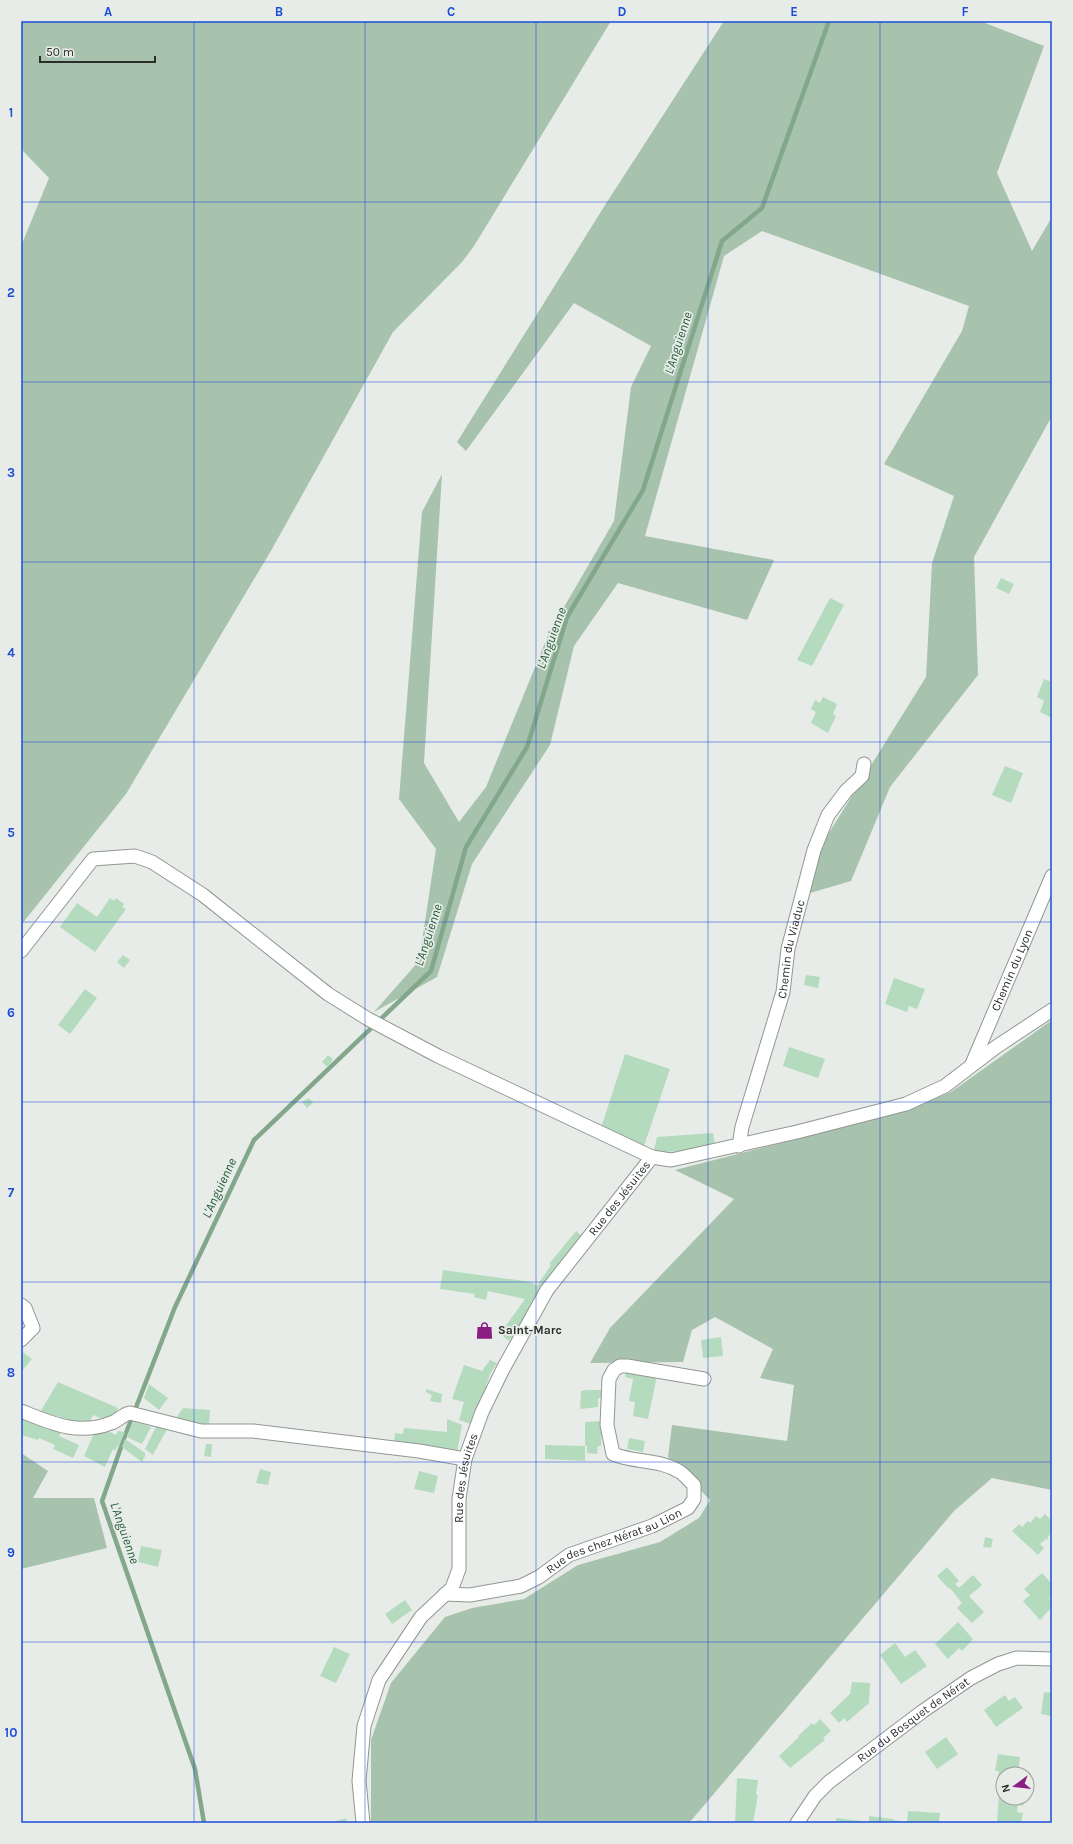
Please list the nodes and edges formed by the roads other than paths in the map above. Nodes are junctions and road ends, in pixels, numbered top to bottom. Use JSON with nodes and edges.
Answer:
{"nodes":[{"id":1,"x":864,"y":764,"type":"dead end"},
{"id":2,"x":1052,"y":876,"type":"edge"},
{"id":3,"x":21,"y":951,"type":"edge"},
{"id":4,"x":1052,"y":1010,"type":"edge"},
{"id":5,"x":972,"y":1064,"type":"junction"},
{"id":6,"x":739,"y":1146,"type":"junction"},
{"id":7,"x":652,"y":1158,"type":"junction"},
{"id":8,"x":21,"y":1305,"type":"edge"},
{"id":9,"x":21,"y":1340,"type":"edge"},
{"id":10,"x":704,"y":1379,"type":"dead end"},
{"id":11,"x":21,"y":1411,"type":"edge"},
{"id":12,"x":465,"y":1459,"type":"junction"},
{"id":13,"x":445,"y":1594,"type":"junction"},
{"id":14,"x":1052,"y":1659,"type":"edge"},
{"id":15,"x":363,"y":1823,"type":"edge"},
{"id":16,"x":797,"y":1823,"type":"edge"}],
"edges":[{"from":1,"to":6,"type":"street","name":"Chemin du Viaduc"},
{"from":2,"to":5,"type":"street","name":"Chemin du Lyon"},
{"from":3,"to":7,"type":"street"},
{"from":4,"to":5,"type":"street"},
{"from":5,"to":6,"type":"street"},
{"from":6,"to":7,"type":"street"},
{"from":7,"to":12,"type":"street","name":"Rue des Jésuites"},
{"from":8,"to":9,"type":"street"},
{"from":10,"to":13,"type":"street","name":"Rue des chez Nérat au Lion"},
{"from":11,"to":12,"type":"street"},
{"from":12,"to":13,"type":"street","name":"Rue des Jésuites"},
{"from":13,"to":15,"type":"street","name":"Rue des Jésuites"},
{"from":14,"to":16,"type":"street","name":"Rue du Bosquet de Nérat"}]}
